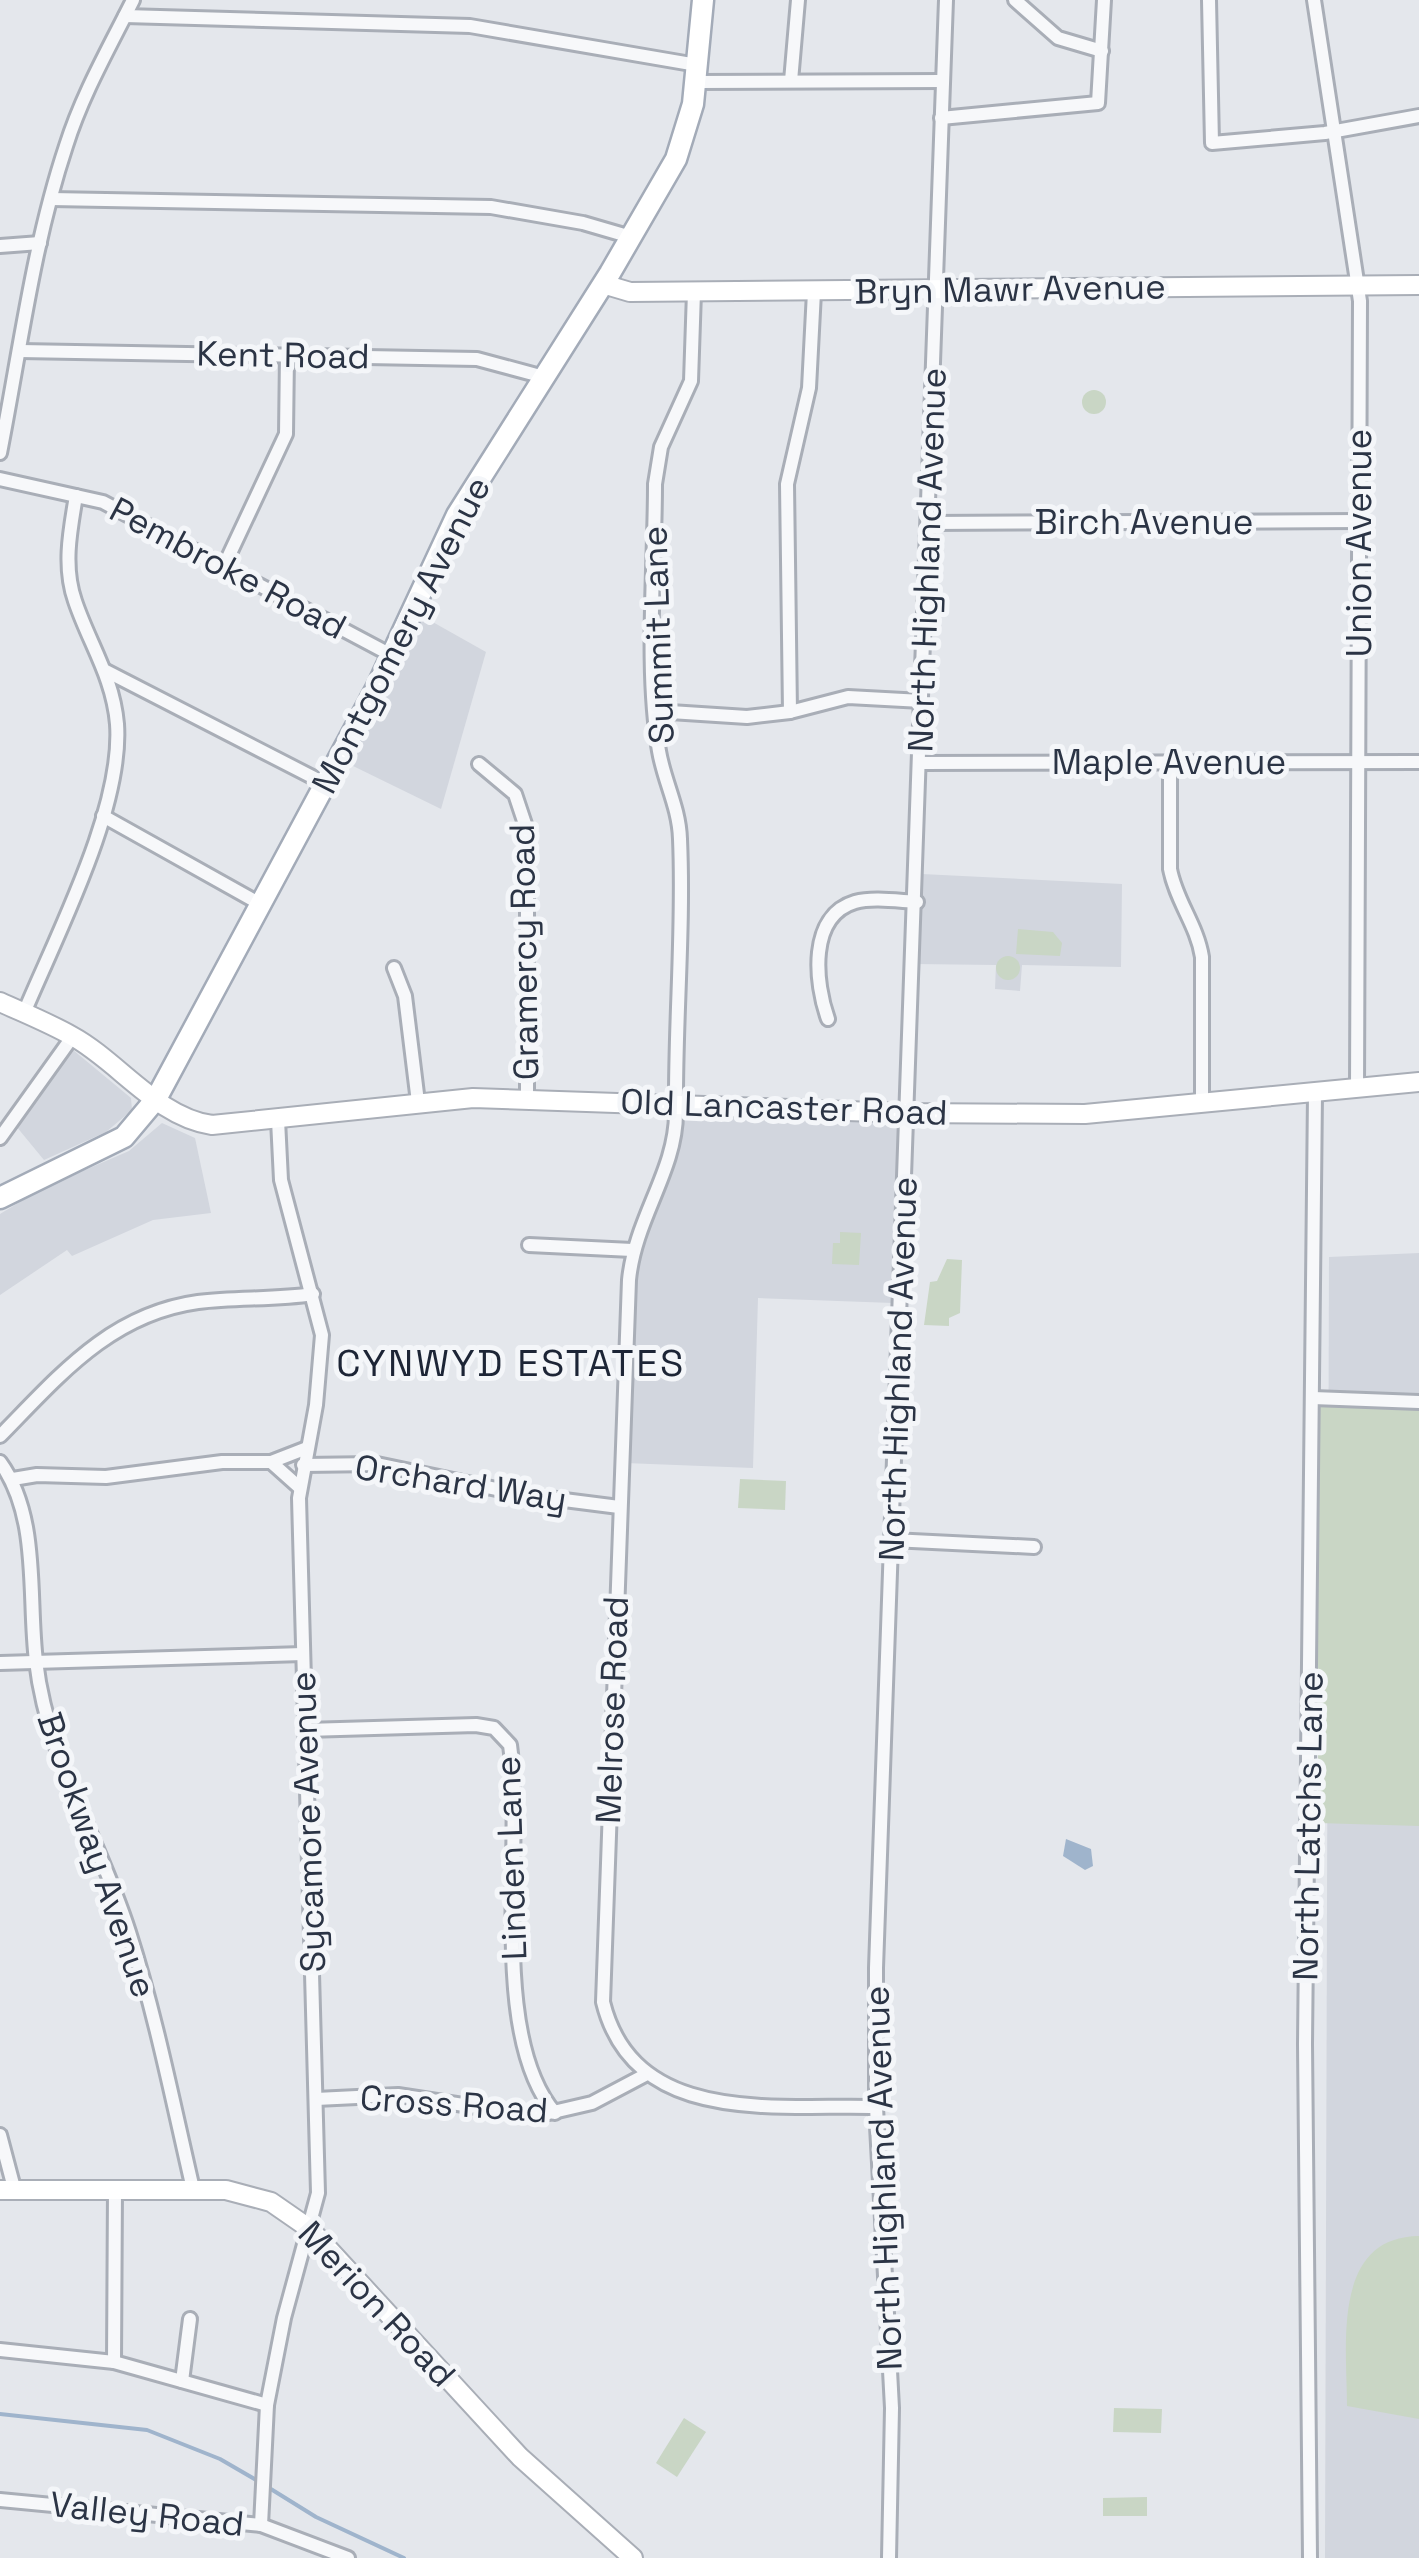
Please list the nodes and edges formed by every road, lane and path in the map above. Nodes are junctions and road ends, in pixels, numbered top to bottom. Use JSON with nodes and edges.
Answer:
{"nodes":[{"id":1,"x":132,"y":0,"type":"edge"},
{"id":2,"x":703,"y":0,"type":"edge"},
{"id":3,"x":798,"y":0,"type":"edge"},
{"id":4,"x":946,"y":0,"type":"edge"},
{"id":5,"x":1015,"y":0,"type":"edge"},
{"id":6,"x":1104,"y":0,"type":"edge"},
{"id":7,"x":1209,"y":0,"type":"edge"},
{"id":8,"x":1314,"y":0,"type":"edge"},
{"id":9,"x":125,"y":16,"type":"junction"},
{"id":10,"x":1102,"y":50,"type":"junction"},
{"id":11,"x":696,"y":74,"type":"junction"},
{"id":12,"x":790,"y":81,"type":"junction"},
{"id":13,"x":943,"y":82,"type":"junction"},
{"id":14,"x":1419,"y":116,"type":"edge"},
{"id":15,"x":942,"y":118,"type":"junction"},
{"id":16,"x":1335,"y":130,"type":"junction"},
{"id":17,"x":51,"y":199,"type":"junction"},
{"id":18,"x":631,"y":237,"type":"junction"},
{"id":19,"x":40,"y":243,"type":"junction"},
{"id":20,"x":0,"y":246,"type":"edge"},
{"id":21,"x":602,"y":284,"type":"junction"},
{"id":22,"x":1359,"y":286,"type":"junction"},
{"id":23,"x":1419,"y":286,"type":"edge"},
{"id":24,"x":936,"y":290,"type":"junction"},
{"id":25,"x":694,"y":292,"type":"junction"},
{"id":26,"x":814,"y":292,"type":"junction"},
{"id":27,"x":20,"y":351,"type":"junction"},
{"id":28,"x":287,"y":355,"type":"junction"},
{"id":29,"x":544,"y":377,"type":"junction"},
{"id":30,"x":1,"y":443,"type":"edge"},
{"id":31,"x":0,"y":480,"type":"edge"},
{"id":32,"x":76,"y":496,"type":"junction"},
{"id":33,"x":1360,"y":521,"type":"junction"},
{"id":34,"x":928,"y":523,"type":"junction"},
{"id":35,"x":225,"y":564,"type":"junction"},
{"id":36,"x":393,"y":656,"type":"junction"},
{"id":37,"x":106,"y":672,"type":"junction"},
{"id":38,"x":922,"y":702,"type":"junction"},
{"id":39,"x":655,"y":711,"type":"junction"},
{"id":40,"x":790,"y":712,"type":"junction"},
{"id":41,"x":1358,"y":761,"type":"junction"},
{"id":42,"x":1170,"y":762,"type":"junction"},
{"id":43,"x":1419,"y":762,"type":"edge"},
{"id":44,"x":920,"y":763,"type":"junction"},
{"id":45,"x":479,"y":764,"type":"dead end"},
{"id":46,"x":326,"y":784,"type":"junction"},
{"id":47,"x":104,"y":816,"type":"junction"},
{"id":48,"x":917,"y":902,"type":"junction"},
{"id":49,"x":262,"y":905,"type":"junction"},
{"id":50,"x":394,"y":968,"type":"dead end"},
{"id":51,"x":0,"y":1002,"type":"edge"},
{"id":52,"x":24,"y":1013,"type":"junction"},
{"id":53,"x":828,"y":1019,"type":"dead end"},
{"id":54,"x":73,"y":1036,"type":"junction"},
{"id":55,"x":1419,"y":1082,"type":"edge"},
{"id":56,"x":1357,"y":1089,"type":"junction"},
{"id":57,"x":1314,"y":1094,"type":"junction"},
{"id":58,"x":527,"y":1098,"type":"junction"},
{"id":59,"x":156,"y":1099,"type":"junction"},
{"id":60,"x":418,"y":1102,"type":"junction"},
{"id":61,"x":674,"y":1103,"type":"junction"},
{"id":62,"x":1202,"y":1104,"type":"junction"},
{"id":63,"x":904,"y":1113,"type":"junction"},
{"id":64,"x":278,"y":1120,"type":"junction"},
{"id":65,"x":0,"y":1138,"type":"edge"},
{"id":66,"x":0,"y":1198,"type":"edge"},
{"id":67,"x":529,"y":1245,"type":"dead end"},
{"id":68,"x":632,"y":1250,"type":"junction"},
{"id":69,"x":313,"y":1294,"type":"junction"},
{"id":70,"x":1313,"y":1398,"type":"junction"},
{"id":71,"x":1419,"y":1402,"type":"edge"},
{"id":72,"x":0,"y":1436,"type":"edge"},
{"id":73,"x":307,"y":1448,"type":"junction"},
{"id":74,"x":0,"y":1462,"type":"edge"},
{"id":75,"x":271,"y":1462,"type":"junction"},
{"id":76,"x":303,"y":1465,"type":"junction"},
{"id":77,"x":13,"y":1480,"type":"junction"},
{"id":78,"x":299,"y":1488,"type":"junction"},
{"id":79,"x":620,"y":1506,"type":"junction"},
{"id":80,"x":892,"y":1540,"type":"junction"},
{"id":81,"x":1034,"y":1547,"type":"dead end"},
{"id":82,"x":303,"y":1654,"type":"junction"},
{"id":83,"x":36,"y":1662,"type":"junction"},
{"id":84,"x":0,"y":1663,"type":"edge"},
{"id":85,"x":306,"y":1730,"type":"junction"},
{"id":86,"x":644,"y":2075,"type":"junction"},
{"id":87,"x":537,"y":2092,"type":"junction"},
{"id":88,"x":316,"y":2099,"type":"junction"},
{"id":89,"x":876,"y":2107,"type":"junction"},
{"id":90,"x":554,"y":2114,"type":"junction"},
{"id":91,"x":526,"y":2115,"type":"junction"},
{"id":92,"x":0,"y":2135,"type":"edge"},
{"id":93,"x":7,"y":2189,"type":"edge"},
{"id":94,"x":115,"y":2190,"type":"junction"},
{"id":95,"x":192,"y":2190,"type":"junction"},
{"id":96,"x":318,"y":2193,"type":"junction"},
{"id":97,"x":286,"y":2210,"type":"junction"},
{"id":98,"x":310,"y":2229,"type":"junction"},
{"id":99,"x":190,"y":2319,"type":"dead end"},
{"id":100,"x":0,"y":2350,"type":"edge"},
{"id":101,"x":114,"y":2362,"type":"junction"},
{"id":102,"x":182,"y":2381,"type":"junction"},
{"id":103,"x":267,"y":2405,"type":"junction"},
{"id":104,"x":0,"y":2500,"type":"edge"},
{"id":105,"x":261,"y":2526,"type":"junction"},
{"id":106,"x":348,"y":2558,"type":"edge"},
{"id":107,"x":633,"y":2558,"type":"edge"},
{"id":108,"x":889,"y":2558,"type":"edge"},
{"id":109,"x":1310,"y":2558,"type":"edge"}],
"edges":[{"from":1,"to":9,"type":"street"},
{"from":2,"to":11,"type":"main road","name":"Montgomery Avenue"},
{"from":3,"to":12,"type":"street"},
{"from":4,"to":13,"type":"street","name":"North Highland Avenue"},
{"from":5,"to":10,"type":"street"},
{"from":6,"to":10,"type":"street"},
{"from":7,"to":16,"type":"street"},
{"from":8,"to":16,"type":"street","name":"Union Avenue"},
{"from":9,"to":11,"type":"street"},
{"from":9,"to":17,"type":"street"},
{"from":10,"to":15,"type":"street"},
{"from":11,"to":12,"type":"street"},
{"from":11,"to":18,"type":"main road","name":"Montgomery Avenue"},
{"from":12,"to":13,"type":"street"},
{"from":13,"to":15,"type":"street","name":"North Highland Avenue"},
{"from":14,"to":16,"type":"street"},
{"from":15,"to":24,"type":"street","name":"North Highland Avenue"},
{"from":16,"to":22,"type":"street","name":"Union Avenue"},
{"from":17,"to":18,"type":"street"},
{"from":17,"to":19,"type":"street"},
{"from":18,"to":21,"type":"main road","name":"Montgomery Avenue"},
{"from":19,"to":20,"type":"street"},
{"from":19,"to":27,"type":"street"},
{"from":21,"to":25,"type":"street","name":"Bryn Mawr Avenue"},
{"from":21,"to":29,"type":"main road","name":"Montgomery Avenue"},
{"from":22,"to":23,"type":"street","name":"Bryn Mawr Avenue"},
{"from":22,"to":24,"type":"street","name":"Bryn Mawr Avenue"},
{"from":22,"to":33,"type":"street","name":"Union Avenue"},
{"from":24,"to":26,"type":"street","name":"Bryn Mawr Avenue"},
{"from":24,"to":34,"type":"street","name":"North Highland Avenue"},
{"from":25,"to":26,"type":"street","name":"Bryn Mawr Avenue"},
{"from":25,"to":39,"type":"street","name":"Summit Lane"},
{"from":26,"to":40,"type":"street"},
{"from":27,"to":28,"type":"street","name":"Kent Road"},
{"from":27,"to":30,"type":"street"},
{"from":28,"to":29,"type":"street","name":"Kent Road"},
{"from":28,"to":35,"type":"street"},
{"from":29,"to":36,"type":"main road","name":"Montgomery Avenue"},
{"from":31,"to":32,"type":"street","name":"Pembroke Road"},
{"from":32,"to":35,"type":"street","name":"Pembroke Road"},
{"from":32,"to":37,"type":"street"},
{"from":33,"to":34,"type":"street","name":"Birch Avenue"},
{"from":33,"to":41,"type":"street","name":"Union Avenue"},
{"from":34,"to":38,"type":"street","name":"North Highland Avenue"},
{"from":35,"to":36,"type":"street","name":"Pembroke Road"},
{"from":36,"to":46,"type":"main road","name":"Montgomery Avenue"},
{"from":37,"to":46,"type":"street"},
{"from":37,"to":47,"type":"street"},
{"from":38,"to":40,"type":"street"},
{"from":38,"to":44,"type":"street","name":"North Highland Avenue"},
{"from":39,"to":40,"type":"street"},
{"from":39,"to":61,"type":"street","name":"Summit Lane"},
{"from":41,"to":42,"type":"street","name":"Maple Avenue"},
{"from":41,"to":43,"type":"street","name":"Maple Avenue"},
{"from":41,"to":56,"type":"street","name":"Union Avenue"},
{"from":42,"to":44,"type":"street","name":"Maple Avenue"},
{"from":42,"to":62,"type":"street"},
{"from":44,"to":48,"type":"street","name":"North Highland Avenue"},
{"from":45,"to":58,"type":"street","name":"Gramercy Road"},
{"from":46,"to":49,"type":"main road","name":"Montgomery Avenue"},
{"from":47,"to":49,"type":"street"},
{"from":47,"to":52,"type":"street"},
{"from":48,"to":53,"type":"street"},
{"from":48,"to":63,"type":"street","name":"North Highland Avenue"},
{"from":49,"to":59,"type":"main road","name":"Montgomery Avenue"},
{"from":50,"to":60,"type":"street"},
{"from":51,"to":52,"type":"street","name":"Old Lancaster Road"},
{"from":52,"to":54,"type":"street","name":"Old Lancaster Road"},
{"from":54,"to":59,"type":"street","name":"Old Lancaster Road"},
{"from":54,"to":65,"type":"street"},
{"from":55,"to":56,"type":"street","name":"Old Lancaster Road"},
{"from":56,"to":57,"type":"street","name":"Old Lancaster Road"},
{"from":57,"to":62,"type":"street","name":"Old Lancaster Road"},
{"from":57,"to":70,"type":"street","name":"North Latchs Lane"},
{"from":58,"to":60,"type":"street","name":"Old Lancaster Road"},
{"from":58,"to":61,"type":"street","name":"Old Lancaster Road"},
{"from":59,"to":64,"type":"street","name":"Old Lancaster Road"},
{"from":59,"to":66,"type":"main road","name":"Montgomery Avenue"},
{"from":60,"to":64,"type":"street","name":"Old Lancaster Road"},
{"from":61,"to":63,"type":"street","name":"Old Lancaster Road"},
{"from":61,"to":68,"type":"street","name":"Melrose Road"},
{"from":62,"to":63,"type":"street","name":"Old Lancaster Road"},
{"from":63,"to":80,"type":"street","name":"North Highland Avenue"},
{"from":64,"to":69,"type":"street","name":"Sycamore Avenue"},
{"from":67,"to":68,"type":"street"},
{"from":68,"to":79,"type":"street","name":"Melrose Road"},
{"from":69,"to":72,"type":"street"},
{"from":69,"to":73,"type":"street","name":"Sycamore Avenue"},
{"from":70,"to":71,"type":"street"},
{"from":70,"to":109,"type":"street","name":"North Latchs Lane"},
{"from":73,"to":75,"type":"street","name":"Orchard Way"},
{"from":73,"to":76,"type":"street","name":"Sycamore Avenue"},
{"from":74,"to":77,"type":"street","name":"Brookway Avenue"},
{"from":75,"to":77,"type":"street","name":"Orchard Way"},
{"from":75,"to":78,"type":"street"},
{"from":76,"to":78,"type":"street","name":"Sycamore Avenue"},
{"from":76,"to":79,"type":"street","name":"Orchard Way"},
{"from":77,"to":83,"type":"street","name":"Brookway Avenue"},
{"from":78,"to":82,"type":"street","name":"Sycamore Avenue"},
{"from":79,"to":86,"type":"street","name":"Melrose Road"},
{"from":80,"to":81,"type":"street"},
{"from":80,"to":89,"type":"street","name":"North Highland Avenue"},
{"from":82,"to":83,"type":"street"},
{"from":82,"to":85,"type":"street","name":"Sycamore Avenue"},
{"from":83,"to":84,"type":"street"},
{"from":83,"to":95,"type":"street","name":"Brookway Avenue"},
{"from":85,"to":87,"type":"street","name":"Linden Lane"},
{"from":85,"to":88,"type":"street","name":"Sycamore Avenue"},
{"from":86,"to":89,"type":"street"},
{"from":86,"to":90,"type":"street","name":"Cross Road"},
{"from":87,"to":90,"type":"street","name":"Linden Lane"},
{"from":87,"to":91,"type":"street"},
{"from":88,"to":91,"type":"street","name":"Cross Road"},
{"from":88,"to":96,"type":"street","name":"Sycamore Avenue"},
{"from":89,"to":108,"type":"street","name":"North Highland Avenue"},
{"from":90,"to":91,"type":"street","name":"Cross Road"},
{"from":92,"to":93,"type":"street"},
{"from":93,"to":94,"type":"street","name":"Merion Road"},
{"from":94,"to":95,"type":"street","name":"Merion Road"},
{"from":94,"to":101,"type":"street"},
{"from":95,"to":97,"type":"street","name":"Merion Road"},
{"from":96,"to":97,"type":"street"},
{"from":96,"to":98,"type":"street","name":"Sycamore Avenue"},
{"from":97,"to":98,"type":"street","name":"Merion Road"},
{"from":98,"to":103,"type":"street","name":"Sycamore Avenue"},
{"from":98,"to":107,"type":"street","name":"Merion Road"},
{"from":99,"to":102,"type":"street"},
{"from":100,"to":101,"type":"street"},
{"from":101,"to":102,"type":"street"},
{"from":102,"to":103,"type":"street"},
{"from":103,"to":105,"type":"street","name":"Sycamore Avenue"},
{"from":104,"to":105,"type":"street","name":"Valley Road"},
{"from":105,"to":106,"type":"street","name":"Valley Road"}]}
